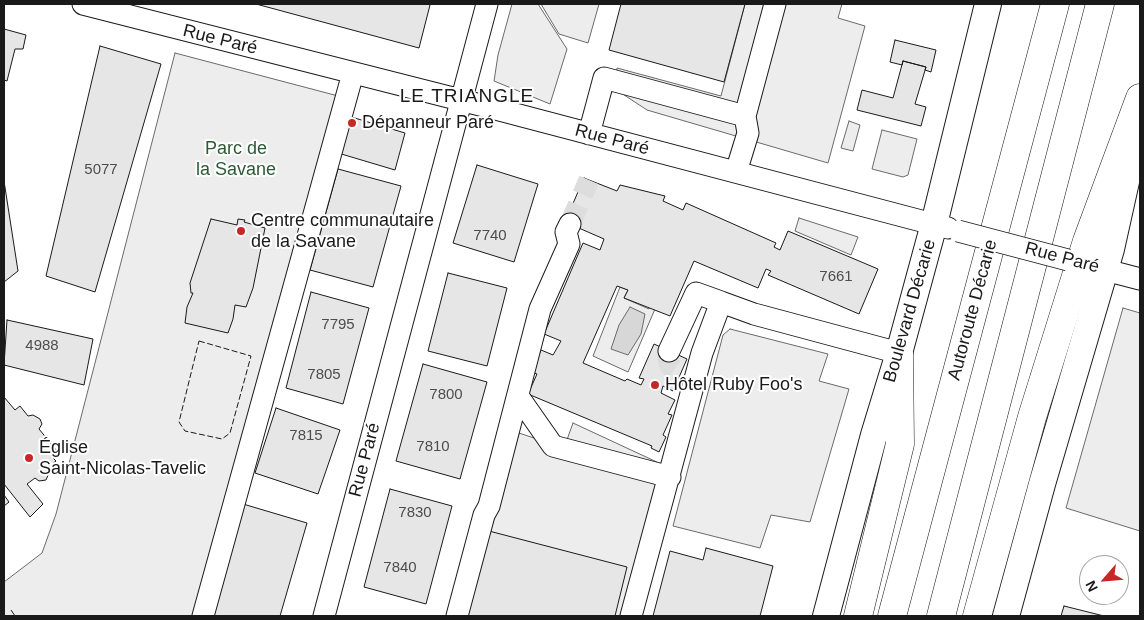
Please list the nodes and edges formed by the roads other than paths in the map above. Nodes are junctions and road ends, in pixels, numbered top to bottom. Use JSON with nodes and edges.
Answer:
{"nodes":[{"id":1,"x":84,"y":4,"type":"edge"},
{"id":2,"x":487,"y":4,"type":"edge"},
{"id":3,"x":775,"y":4,"type":"edge"},
{"id":4,"x":988,"y":4,"type":"edge"},
{"id":5,"x":1055,"y":4,"type":"edge"},
{"id":6,"x":1100,"y":4,"type":"edge"},
{"id":7,"x":353,"y":73,"type":"junction"},
{"id":8,"x":1140,"y":98,"type":"edge"},
{"id":9,"x":461,"y":100,"type":"junction"},
{"id":10,"x":1140,"y":115,"type":"edge"},
{"id":11,"x":745,"y":116,"type":"junction"},
{"id":12,"x":589,"y":134,"type":"junction"},
{"id":13,"x":736,"y":172,"type":"junction"},
{"id":14,"x":570,"y":224,"type":"tunnel mouth"},
{"id":15,"x":946,"y":228,"type":"junction"},
{"id":16,"x":1084,"y":264,"type":"junction"},
{"id":17,"x":1140,"y":279,"type":"edge"},
{"id":18,"x":721,"y":302,"type":"junction"},
{"id":19,"x":670,"y":351,"type":"dead end"},
{"id":20,"x":900,"y":353,"type":"junction"},
{"id":21,"x":518,"y":396,"type":"junction"},
{"id":22,"x":670,"y":477,"type":"junction"},
{"id":23,"x":203,"y":616,"type":"edge"},
{"id":24,"x":324,"y":616,"type":"edge"},
{"id":25,"x":457,"y":616,"type":"edge"},
{"id":26,"x":631,"y":616,"type":"edge"},
{"id":27,"x":826,"y":616,"type":"edge"},
{"id":28,"x":858,"y":616,"type":"edge"},
{"id":29,"x":892,"y":616,"type":"edge"},
{"id":30,"x":941,"y":616,"type":"edge"},
{"id":31,"x":977,"y":616,"type":"edge"},
{"id":32,"x":1006,"y":616,"type":"edge"}],
"edges":[{"from":1,"to":7,"type":"street","name":"Rue Paré"},
{"from":2,"to":9,"type":"street","name":"Rue Paré"},
{"from":3,"to":11,"type":"street"},
{"from":4,"to":15,"type":"main road","name":"Boulevard Décarie"},
{"from":5,"to":29,"type":"highway","name":"Autoroute Décarie"},
{"from":6,"to":30,"type":"highway"},
{"from":7,"to":9,"type":"street","name":"Rue Paré"},
{"from":7,"to":23,"type":"street"},
{"from":8,"to":16,"type":"highway"},
{"from":9,"to":12,"type":"street","name":"Rue Paré"},
{"from":9,"to":24,"type":"street","name":"Rue Paré"},
{"from":10,"to":16,"type":"main road"},
{"from":11,"to":12,"type":"street"},
{"from":11,"to":13,"type":"street"},
{"from":12,"to":13,"type":"street","name":"Rue Paré"},
{"from":13,"to":15,"type":"street","name":"Rue Paré"},
{"from":14,"to":21,"type":"street"},
{"from":15,"to":16,"type":"street","name":"Rue Paré","bridge":true},
{"from":15,"to":20,"type":"main road","name":"Boulevard Décarie"},
{"from":16,"to":17,"type":"street","name":"Rue Paré"},
{"from":16,"to":31,"type":"highway"},
{"from":16,"to":32,"type":"main road"},
{"from":18,"to":19,"type":"street"},
{"from":18,"to":20,"type":"street"},
{"from":18,"to":22,"type":"street"},
{"from":20,"to":27,"type":"main road","name":"Boulevard Décarie"},
{"from":20,"to":28,"type":"highway"},
{"from":21,"to":22,"type":"street"},
{"from":21,"to":25,"type":"street"},
{"from":22,"to":26,"type":"street"}]}
